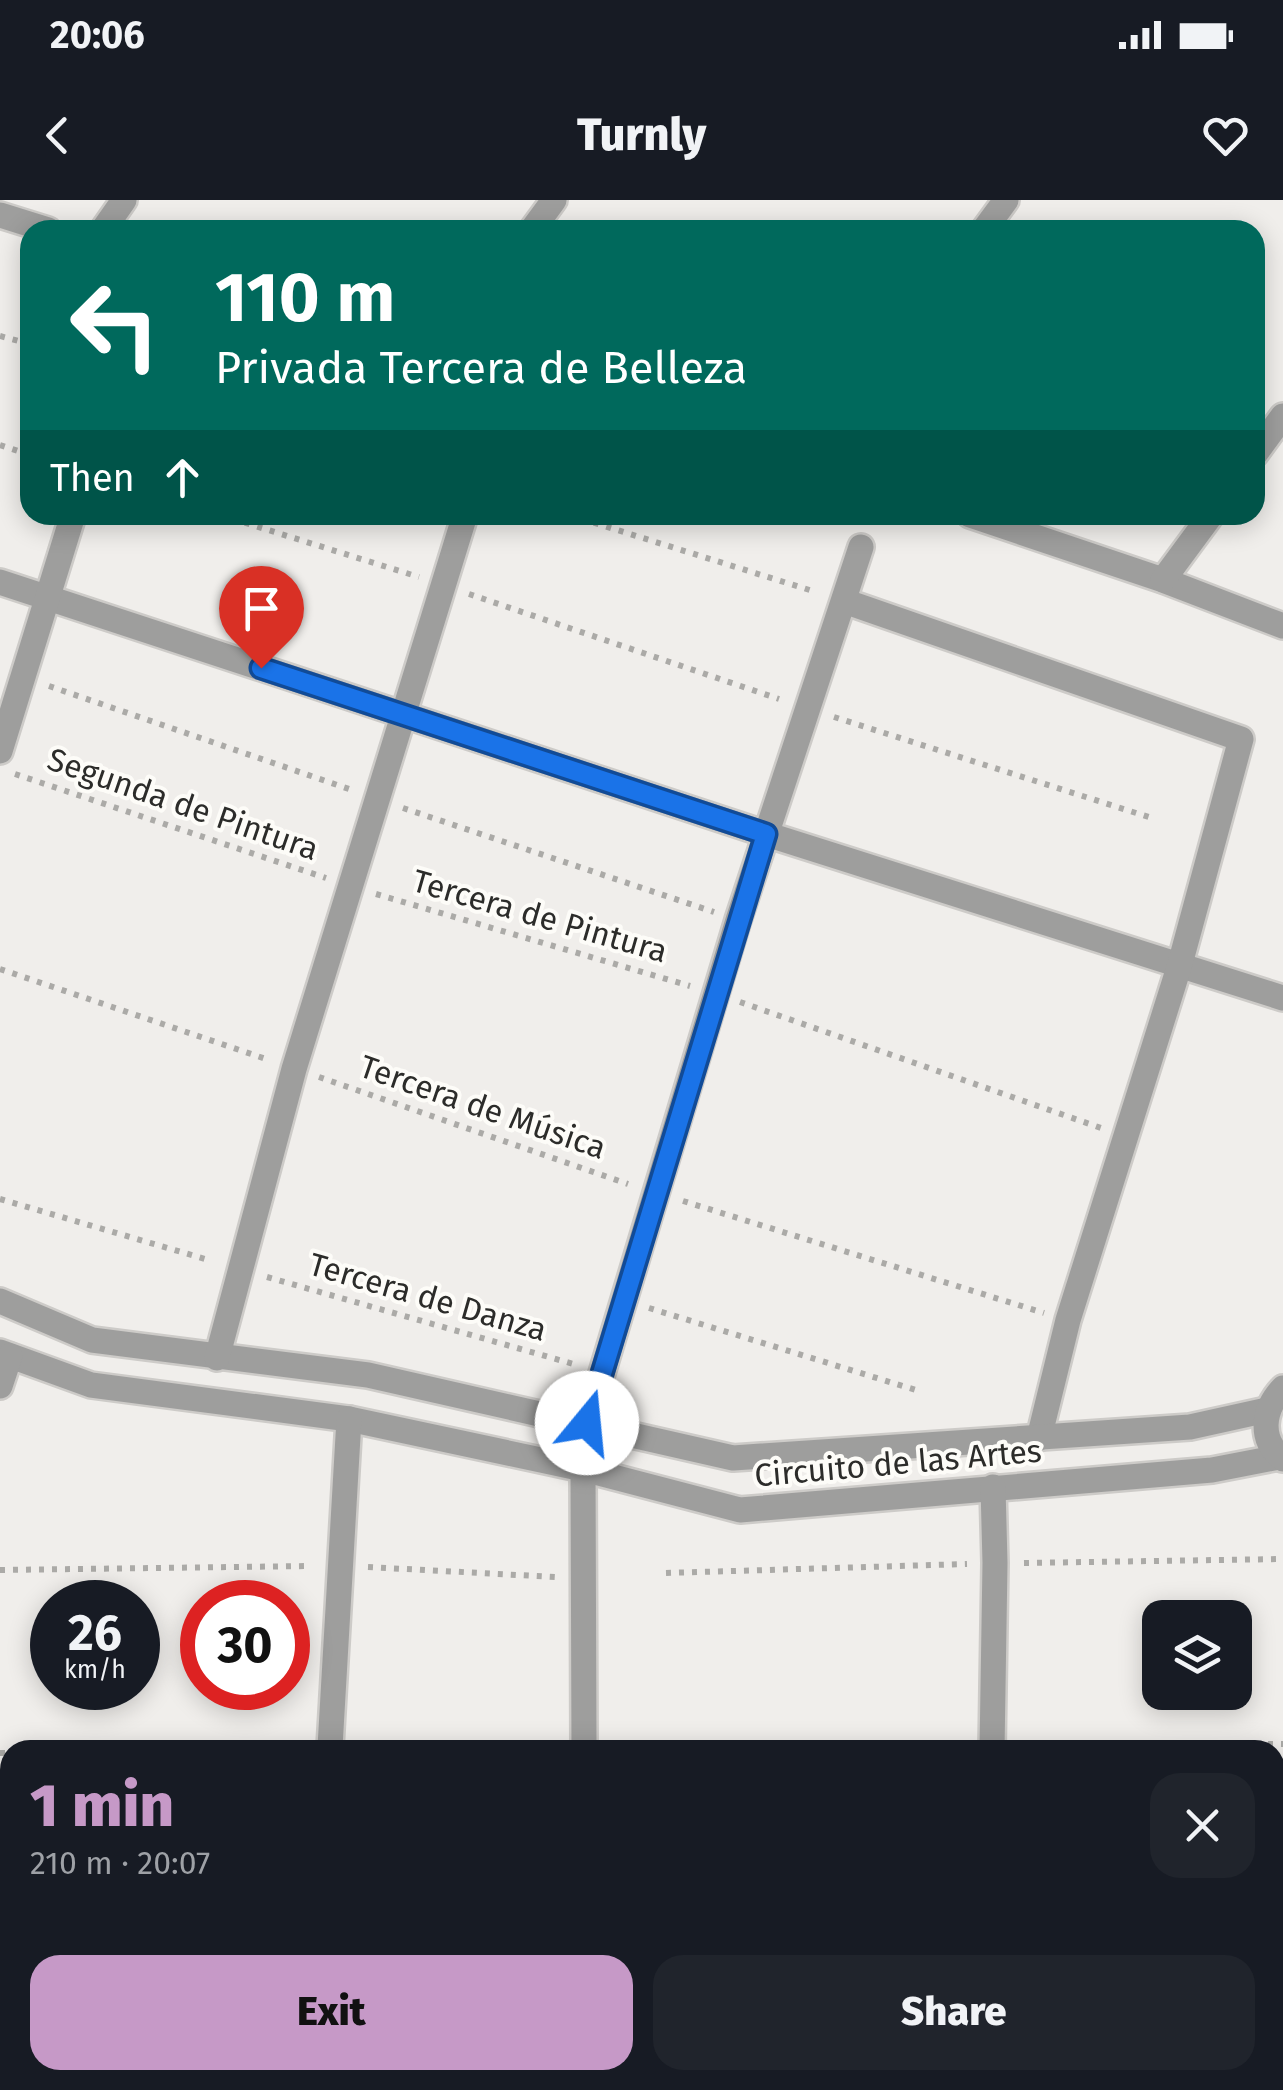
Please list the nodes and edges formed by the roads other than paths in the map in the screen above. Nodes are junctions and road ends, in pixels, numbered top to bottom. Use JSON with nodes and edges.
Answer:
{"nodes":[{"id":1,"x":1283,"y":416,"type":"edge"},
{"id":2,"x":1265,"y":440,"type":"edge"},
{"id":3,"x":70,"y":525,"type":"edge"},
{"id":4,"x":462,"y":525,"type":"edge"},
{"id":5,"x":1000,"y":525,"type":"edge"},
{"id":6,"x":1203,"y":525,"type":"edge"},
{"id":7,"x":861,"y":547,"type":"dead end"},
{"id":8,"x":1163,"y":580,"type":"junction"},
{"id":9,"x":0,"y":582,"type":"edge"},
{"id":10,"x":48,"y":598,"type":"junction"},
{"id":11,"x":844,"y":600,"type":"junction"},
{"id":12,"x":1283,"y":626,"type":"edge"},
{"id":13,"x":403,"y":716,"type":"junction"},
{"id":14,"x":0,"y":752,"type":"edge"},
{"id":15,"x":766,"y":834,"type":"junction"},
{"id":16,"x":1180,"y":964,"type":"junction"},
{"id":17,"x":1283,"y":998,"type":"edge"},
{"id":18,"x":0,"y":1301,"type":"edge"},
{"id":19,"x":5,"y":1354,"type":"edge"},
{"id":20,"x":216,"y":1358,"type":"junction"},
{"id":21,"x":0,"y":1386,"type":"edge"},
{"id":22,"x":1283,"y":1388,"type":"edge"},
{"id":23,"x":1267,"y":1410,"type":"junction"},
{"id":24,"x":348,"y":1419,"type":"junction"},
{"id":25,"x":587,"y":1423,"type":"junction"},
{"id":26,"x":1040,"y":1438,"type":"junction"},
{"id":27,"x":1281,"y":1458,"type":"edge"},
{"id":28,"x":583,"y":1470,"type":"junction"},
{"id":29,"x":992,"y":1487,"type":"junction"},
{"id":30,"x":330,"y":1740,"type":"edge"},
{"id":31,"x":584,"y":1740,"type":"edge"},
{"id":32,"x":992,"y":1740,"type":"edge"}],
"edges":[{"from":1,"to":2,"type":"street"},
{"from":3,"to":10,"type":"street"},
{"from":4,"to":13,"type":"street"},
{"from":5,"to":8,"type":"street"},
{"from":6,"to":8,"type":"street"},
{"from":7,"to":11,"type":"street"},
{"from":8,"to":12,"type":"street"},
{"from":9,"to":10,"type":"street"},
{"from":10,"to":13,"type":"street"},
{"from":10,"to":14,"type":"street"},
{"from":11,"to":15,"type":"street"},
{"from":11,"to":16,"type":"street"},
{"from":13,"to":15,"type":"street"},
{"from":13,"to":20,"type":"street"},
{"from":15,"to":16,"type":"street"},
{"from":15,"to":25,"type":"street"},
{"from":16,"to":17,"type":"street"},
{"from":16,"to":26,"type":"street"},
{"from":18,"to":20,"type":"street","name":"Circuito de las Artes"},
{"from":19,"to":21,"type":"street"},
{"from":19,"to":24,"type":"street","name":"Circuito de las Artes"},
{"from":20,"to":25,"type":"street","name":"Circuito de las Artes"},
{"from":22,"to":23,"type":"street"},
{"from":23,"to":26,"type":"street","name":"Circuito de las Artes"},
{"from":23,"to":27,"type":"street"},
{"from":24,"to":28,"type":"street","name":"Circuito de las Artes"},
{"from":24,"to":30,"type":"street"},
{"from":25,"to":26,"type":"street","name":"Circuito de las Artes"},
{"from":27,"to":29,"type":"street","name":"Circuito de las Artes"},
{"from":28,"to":29,"type":"street","name":"Circuito de las Artes"},
{"from":28,"to":31,"type":"street"},
{"from":29,"to":32,"type":"street"}]}
